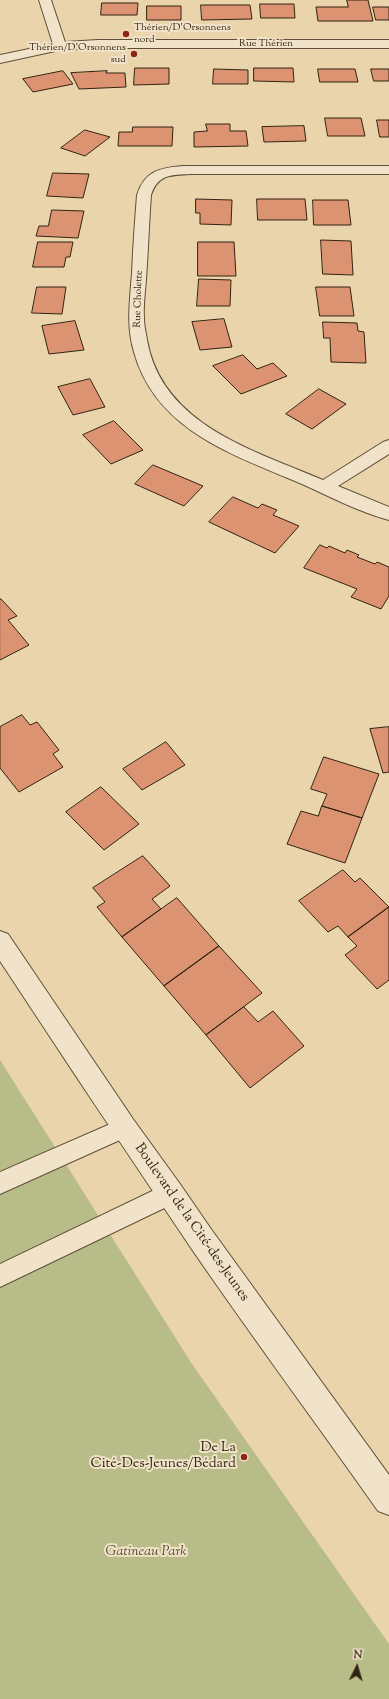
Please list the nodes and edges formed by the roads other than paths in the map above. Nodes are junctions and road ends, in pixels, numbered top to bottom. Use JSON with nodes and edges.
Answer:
{"nodes":[{"id":1,"x":46,"y":0,"type":"edge"},
{"id":2,"x":389,"y":44,"type":"edge"},
{"id":3,"x":60,"y":46,"type":"junction"},
{"id":4,"x":0,"y":59,"type":"edge"},
{"id":5,"x":389,"y":170,"type":"edge"},
{"id":6,"x":389,"y":446,"type":"edge"},
{"id":7,"x":324,"y":487,"type":"junction"},
{"id":8,"x":389,"y":514,"type":"edge"},
{"id":9,"x":0,"y":941,"type":"edge"},
{"id":10,"x":124,"y":1128,"type":"junction"},
{"id":11,"x":0,"y":1183,"type":"edge"},
{"id":12,"x":172,"y":1194,"type":"junction"},
{"id":13,"x":0,"y":1276,"type":"edge"},
{"id":14,"x":389,"y":1500,"type":"edge"}],
"edges":[{"from":1,"to":3,"type":"street"},
{"from":2,"to":3,"type":"street","name":"Rue Thérien"},
{"from":3,"to":4,"type":"street","name":"Rue Thérien"},
{"from":5,"to":7,"type":"street","name":"Rue Cholette"},
{"from":6,"to":7,"type":"street"},
{"from":7,"to":8,"type":"street","name":"Rue Cholette"},
{"from":9,"to":10,"type":"street","name":"Boulevard de la Cité-des-Jeunes"},
{"from":10,"to":11,"type":"lane"},
{"from":10,"to":12,"type":"street","name":"Boulevard de la Cité-des-Jeunes"},
{"from":12,"to":13,"type":"lane"},
{"from":12,"to":14,"type":"street","name":"Boulevard de la Cité-des-Jeunes"}]}
